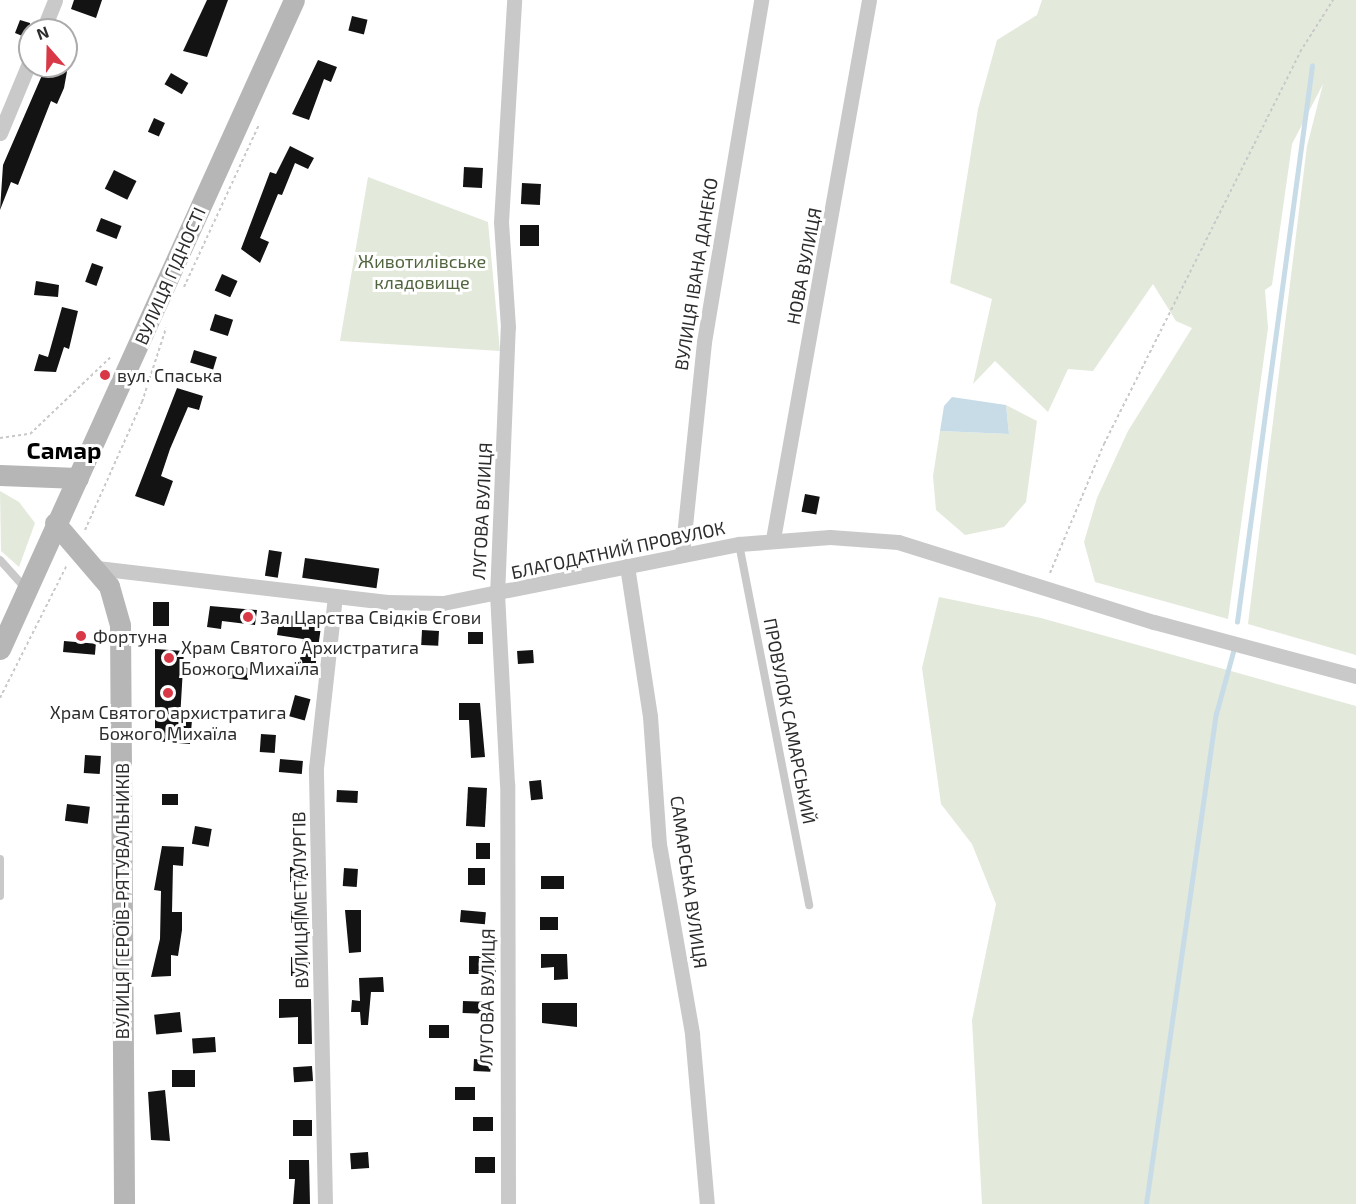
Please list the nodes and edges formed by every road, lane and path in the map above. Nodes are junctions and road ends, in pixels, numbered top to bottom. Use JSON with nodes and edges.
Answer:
{"nodes":[{"id":1,"x":55,"y":0,"type":"edge"},
{"id":2,"x":294,"y":0,"type":"edge"},
{"id":3,"x":514,"y":0,"type":"edge"},
{"id":4,"x":761,"y":0,"type":"edge"},
{"id":5,"x":869,"y":0,"type":"edge"},
{"id":6,"x":1333,"y":0,"type":"edge"},
{"id":7,"x":48,"y":18,"type":"edge"},
{"id":8,"x":23,"y":78,"type":"edge"},
{"id":9,"x":260,"y":120,"type":"dead end"},
{"id":10,"x":0,"y":134,"type":"edge"},
{"id":11,"x":174,"y":293,"type":"dead end"},
{"id":12,"x":166,"y":323,"type":"dead end"},
{"id":13,"x":136,"y":352,"type":"junction"},
{"id":14,"x":0,"y":438,"type":"edge"},
{"id":15,"x":0,"y":475,"type":"edge"},
{"id":16,"x":78,"y":478,"type":"junction"},
{"id":17,"x":55,"y":523,"type":"junction"},
{"id":18,"x":773,"y":539,"type":"junction"},
{"id":19,"x":739,"y":544,"type":"junction"},
{"id":20,"x":78,"y":546,"type":"junction"},
{"id":21,"x":682,"y":555,"type":"junction"},
{"id":22,"x":0,"y":560,"type":"edge"},
{"id":23,"x":627,"y":566,"type":"junction"},
{"id":24,"x":97,"y":568,"type":"junction"},
{"id":25,"x":1045,"y":584,"type":"junction"},
{"id":26,"x":26,"y":588,"type":"junction"},
{"id":27,"x":335,"y":596,"type":"junction"},
{"id":28,"x":497,"y":596,"type":"junction"},
{"id":29,"x":0,"y":649,"type":"edge"},
{"id":30,"x":1356,"y":676,"type":"edge"},
{"id":31,"x":0,"y":698,"type":"edge"},
{"id":32,"x":0,"y":859,"type":"edge"},
{"id":33,"x":0,"y":896,"type":"edge"},
{"id":34,"x":809,"y":905,"type":"dead end"},
{"id":35,"x":124,"y":1204,"type":"edge"},
{"id":36,"x":325,"y":1204,"type":"edge"},
{"id":37,"x":508,"y":1204,"type":"edge"},
{"id":38,"x":707,"y":1204,"type":"edge"}],
"edges":[{"from":1,"to":7,"type":"street"},
{"from":2,"to":13,"type":"street","name":"ВУЛИЦЯ ГІДНОСТІ"},
{"from":3,"to":28,"type":"street","name":"ЛУГОВА ВУЛИЦЯ"},
{"from":4,"to":21,"type":"street","name":"ВУЛИЦЯ ІВАНА ДАНЕКО"},
{"from":5,"to":18,"type":"street","name":"НОВА ВУЛИЦЯ"},
{"from":6,"to":25,"type":"path"},
{"from":8,"to":10,"type":"street"},
{"from":9,"to":11,"type":"path"},
{"from":12,"to":20,"type":"path"},
{"from":13,"to":14,"type":"path"},
{"from":13,"to":16,"type":"street","name":"ВУЛИЦЯ ГІДНОСТІ"},
{"from":15,"to":16,"type":"street"},
{"from":16,"to":17,"type":"street","name":"ВУЛИЦЯ ГІДНОСТІ"},
{"from":17,"to":20,"type":"street","name":"ВУЛИЦЯ ГЕРОЇВ-РЯТУВАЛЬНИКІВ"},
{"from":17,"to":26,"type":"street","name":"ВУЛИЦЯ ГІДНОСТІ"},
{"from":18,"to":19,"type":"street","name":"БЛАГОДАТНИЙ ПРОВУЛОК"},
{"from":18,"to":25,"type":"street","name":"БЛАГОДАТНИЙ ПРОВУЛОК"},
{"from":19,"to":21,"type":"street","name":"БЛАГОДАТНИЙ ПРОВУЛОК"},
{"from":19,"to":34,"type":"lane","name":"ПРОВУЛОК САМАРСЬКИЙ"},
{"from":20,"to":24,"type":"street","name":"ВУЛИЦЯ ГЕРОЇВ-РЯТУВАЛЬНИКІВ"},
{"from":20,"to":31,"type":"path"},
{"from":21,"to":23,"type":"street","name":"БЛАГОДАТНИЙ ПРОВУЛОК"},
{"from":22,"to":26,"type":"lane"},
{"from":23,"to":28,"type":"street","name":"БЛАГОДАТНИЙ ПРОВУЛОК"},
{"from":23,"to":38,"type":"street","name":"САМАРСЬКА ВУЛИЦЯ"},
{"from":24,"to":27,"type":"street","name":"БЛАГОДАТНИЙ ПРОВУЛОК"},
{"from":24,"to":35,"type":"street","name":"ВУЛИЦЯ ГЕРОЇВ-РЯТУВАЛЬНИКІВ"},
{"from":25,"to":30,"type":"street","name":"БЛАГОДАТНИЙ ПРОВУЛОК"},
{"from":26,"to":29,"type":"street","name":"ВУЛИЦЯ ГІДНОСТІ"},
{"from":27,"to":28,"type":"street","name":"БЛАГОДАТНИЙ ПРОВУЛОК"},
{"from":27,"to":36,"type":"street","name":"ВУЛИЦЯ МЕТАЛУРГІВ"},
{"from":28,"to":37,"type":"street","name":"ЛУГОВА ВУЛИЦЯ"},
{"from":32,"to":33,"type":"lane"}]}
